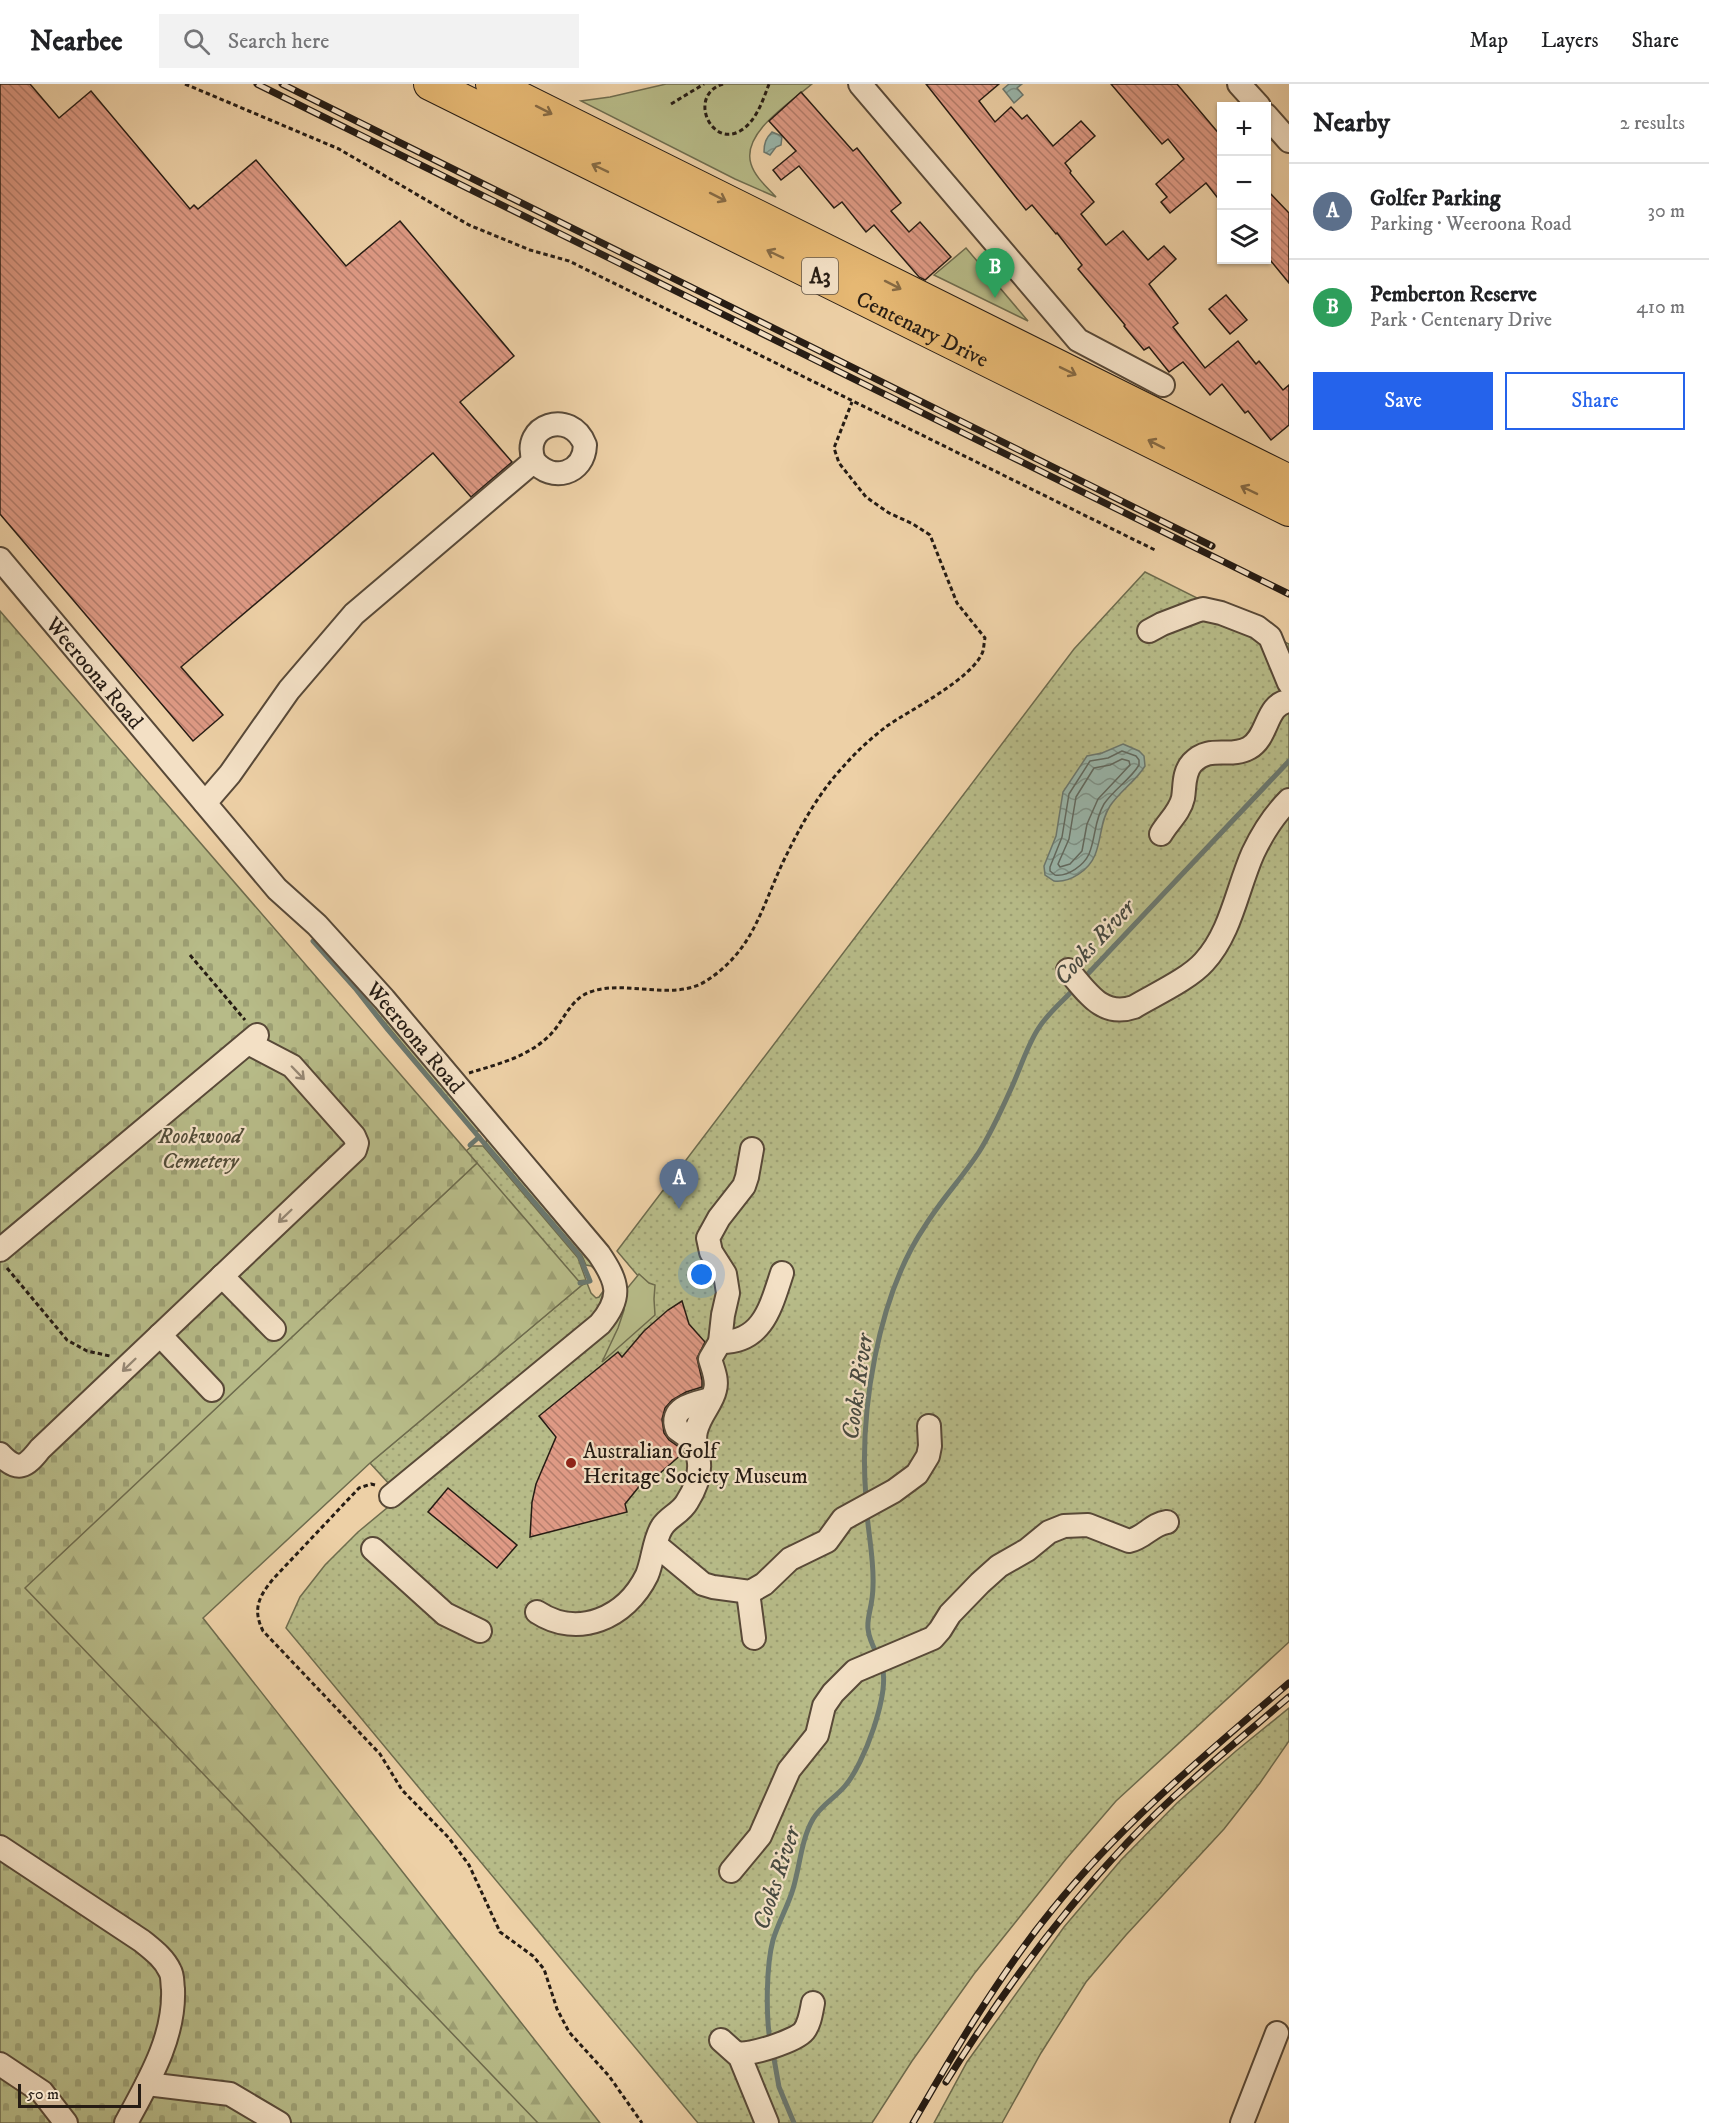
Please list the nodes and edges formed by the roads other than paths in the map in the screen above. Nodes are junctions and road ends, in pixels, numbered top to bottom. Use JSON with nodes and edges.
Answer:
{"nodes":[{"id":1,"x":430,"y":84,"type":"edge"},
{"id":2,"x":492,"y":84,"type":"edge"},
{"id":3,"x":860,"y":84,"type":"edge"},
{"id":4,"x":1239,"y":84,"type":"edge"},
{"id":5,"x":1255,"y":102,"type":"edge"},
{"id":6,"x":1271,"y":121,"type":"edge"},
{"id":7,"x":1289,"y":141,"type":"edge"},
{"id":8,"x":1163,"y":386,"type":"dead end"},
{"id":9,"x":534,"y":461,"type":"dead end"},
{"id":10,"x":1289,"y":481,"type":"edge"},
{"id":11,"x":1289,"y":510,"type":"edge"},
{"id":12,"x":0,"y":559,"type":"edge"},
{"id":13,"x":1149,"y":631,"type":"dead end"},
{"id":14,"x":1289,"y":684,"type":"edge"},
{"id":15,"x":1289,"y":701,"type":"edge"},
{"id":16,"x":1289,"y":800,"type":"edge"},
{"id":17,"x":205,"y":803,"type":"junction"},
{"id":18,"x":1161,"y":834,"type":"dead end"},
{"id":19,"x":1068,"y":970,"type":"dead end"},
{"id":20,"x":752,"y":1149,"type":"dead end"},
{"id":21,"x":0,"y":1250,"type":"edge"},
{"id":22,"x":782,"y":1273,"type":"dead end"},
{"id":23,"x":222,"y":1276,"type":"junction"},
{"id":24,"x":274,"y":1329,"type":"dead end"},
{"id":25,"x":160,"y":1335,"type":"junction"},
{"id":26,"x":720,"y":1342,"type":"junction"},
{"id":27,"x":212,"y":1390,"type":"dead end"},
{"id":28,"x":929,"y":1426,"type":"dead end"},
{"id":29,"x":0,"y":1455,"type":"edge"},
{"id":30,"x":391,"y":1496,"type":"road end"},
{"id":31,"x":1167,"y":1522,"type":"dead end"},
{"id":32,"x":656,"y":1545,"type":"junction"},
{"id":33,"x":373,"y":1549,"type":"dead end"},
{"id":34,"x":748,"y":1592,"type":"junction"},
{"id":35,"x":537,"y":1612,"type":"dead end"},
{"id":36,"x":480,"y":1631,"type":"dead end"},
{"id":37,"x":754,"y":1638,"type":"dead end"},
{"id":38,"x":0,"y":1846,"type":"edge"},
{"id":39,"x":731,"y":1871,"type":"dead end"},
{"id":40,"x":813,"y":2004,"type":"dead end"},
{"id":41,"x":1277,"y":2033,"type":"dead end"},
{"id":42,"x":0,"y":2064,"type":"edge"},
{"id":43,"x":147,"y":2084,"type":"junction"},
{"id":44,"x":66,"y":2123,"type":"edge"},
{"id":45,"x":126,"y":2123,"type":"edge"},
{"id":46,"x":279,"y":2123,"type":"edge"},
{"id":47,"x":767,"y":2123,"type":"edge"},
{"id":48,"x":1242,"y":2123,"type":"edge"}],
"edges":[{"from":11,"to":1,"type":"highway","name":"Centenary Drive","number":"A3","one_way":true},
{"from":2,"to":10,"type":"highway","name":"Centenary Drive","number":"A3","one_way":true},
{"from":3,"to":8,"type":"street"},
{"from":4,"to":5,"type":"street"},
{"from":6,"to":7,"type":"street"},
{"from":9,"to":17,"type":"street"},
{"from":12,"to":17,"type":"street","name":"Weeroona Road"},
{"from":13,"to":14,"type":"street"},
{"from":15,"to":18,"type":"street"},
{"from":16,"to":19,"type":"street"},
{"from":17,"to":30,"type":"street","name":"Weeroona Road"},
{"from":20,"to":26,"type":"street"},
{"from":21,"to":23,"type":"street","one_way":true},
{"from":22,"to":26,"type":"street"},
{"from":23,"to":24,"type":"street"},
{"from":23,"to":25,"type":"street"},
{"from":25,"to":27,"type":"street"},
{"from":25,"to":29,"type":"street","one_way":true},
{"from":26,"to":32,"type":"street"},
{"from":28,"to":34,"type":"street"},
{"from":31,"to":39,"type":"street"},
{"from":32,"to":34,"type":"street"},
{"from":32,"to":35,"type":"street"},
{"from":33,"to":36,"type":"street"},
{"from":34,"to":37,"type":"street"},
{"from":38,"to":43,"type":"street"},
{"from":40,"to":47,"type":"street"},
{"from":41,"to":48,"type":"street"},
{"from":42,"to":44,"type":"street"},
{"from":43,"to":45,"type":"street"},
{"from":43,"to":46,"type":"street"}]}
